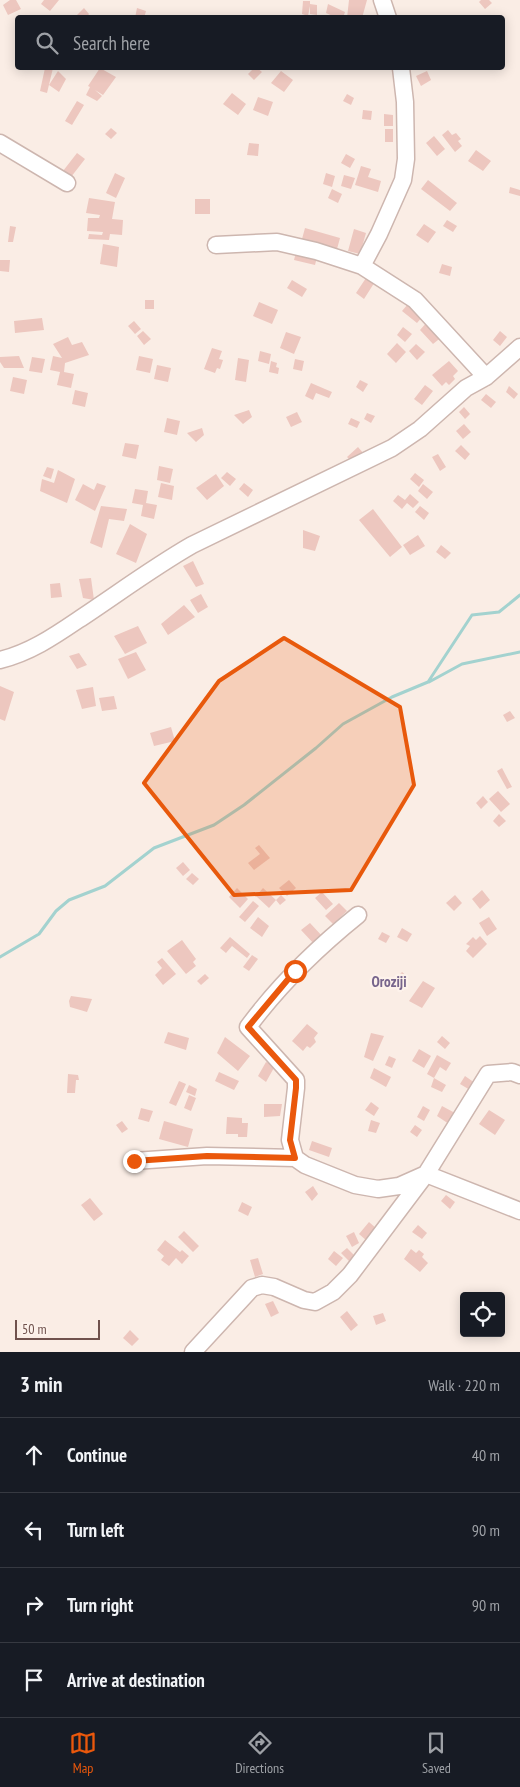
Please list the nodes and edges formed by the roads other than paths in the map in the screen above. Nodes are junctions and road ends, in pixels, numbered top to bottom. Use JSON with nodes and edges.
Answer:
{"nodes":[{"id":1,"x":382,"y":0,"type":"edge"},
{"id":2,"x":387,"y":15,"type":"edge"},
{"id":3,"x":401,"y":70,"type":"edge"},
{"id":4,"x":0,"y":143,"type":"edge"},
{"id":5,"x":67,"y":183,"type":"dead end"},
{"id":6,"x":216,"y":245,"type":"dead end"},
{"id":7,"x":362,"y":266,"type":"junction"},
{"id":8,"x":520,"y":346,"type":"edge"},
{"id":9,"x":486,"y":377,"type":"junction"},
{"id":10,"x":0,"y":660,"type":"edge"},
{"id":11,"x":358,"y":915,"type":"dead end"},
{"id":12,"x":520,"y":1075,"type":"edge"},
{"id":13,"x":295,"y":1158,"type":"junction"},
{"id":14,"x":134,"y":1161,"type":"dead end"},
{"id":15,"x":426,"y":1174,"type":"junction"},
{"id":16,"x":520,"y":1212,"type":"edge"},
{"id":17,"x":193,"y":1352,"type":"edge"}],
"edges":[{"from":1,"to":2,"type":"street"},
{"from":3,"to":7,"type":"street"},
{"from":4,"to":5,"type":"street"},
{"from":6,"to":7,"type":"street"},
{"from":7,"to":9,"type":"street"},
{"from":8,"to":9,"type":"street"},
{"from":9,"to":10,"type":"street"},
{"from":11,"to":13,"type":"street"},
{"from":12,"to":15,"type":"street"},
{"from":13,"to":14,"type":"street"},
{"from":13,"to":15,"type":"street"},
{"from":15,"to":16,"type":"street"},
{"from":15,"to":17,"type":"street"}]}
